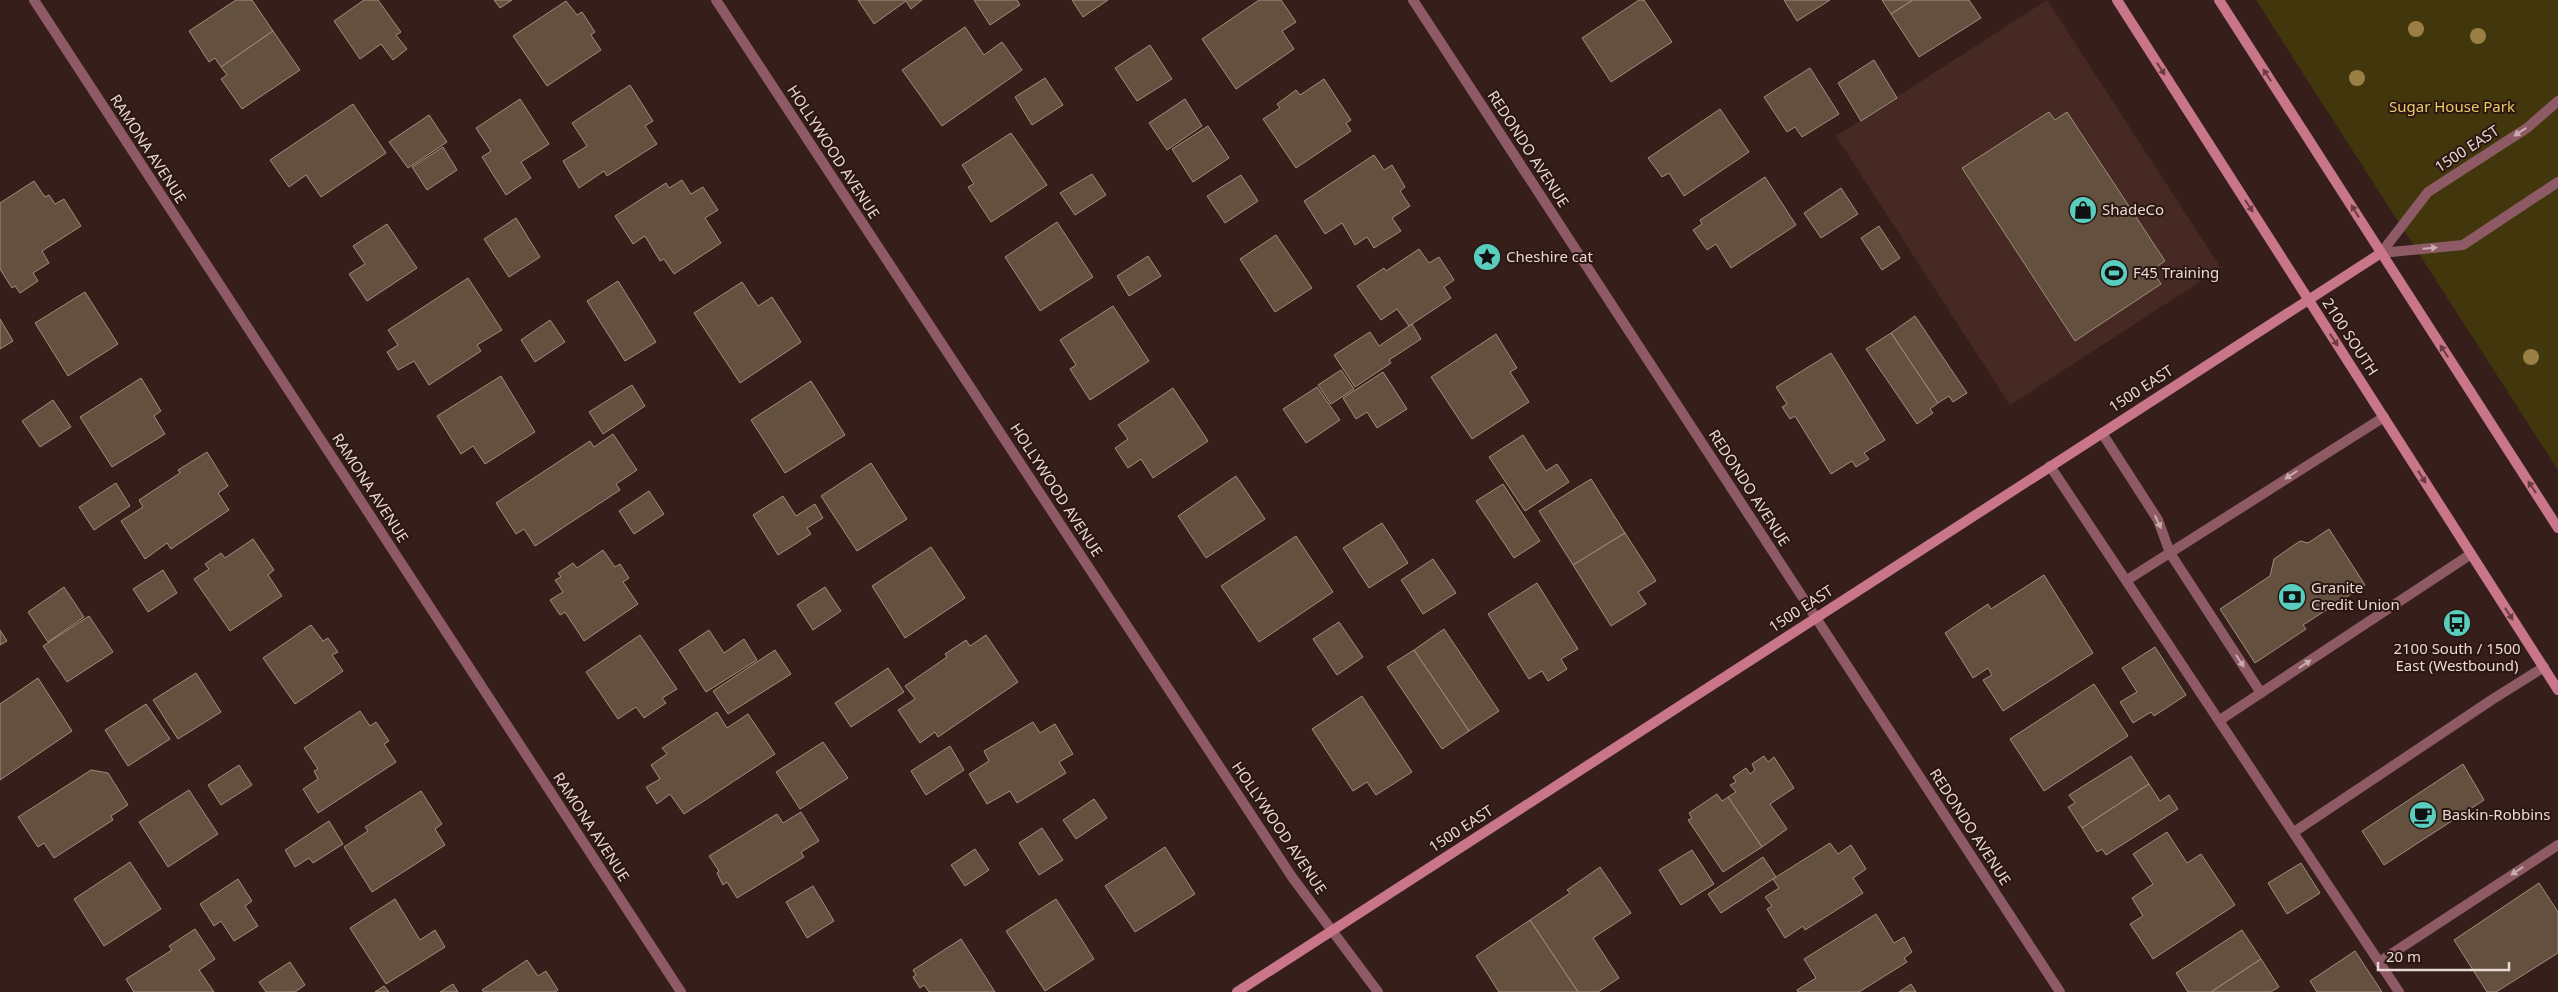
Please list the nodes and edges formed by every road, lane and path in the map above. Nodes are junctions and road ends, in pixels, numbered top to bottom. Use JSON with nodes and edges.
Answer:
{"nodes":[{"id":1,"x":34,"y":0,"type":"edge"},
{"id":2,"x":716,"y":0,"type":"edge"},
{"id":3,"x":1413,"y":0,"type":"edge"},
{"id":4,"x":2117,"y":0,"type":"edge"},
{"id":5,"x":2219,"y":0,"type":"edge"},
{"id":6,"x":2558,"y":101,"type":"edge"},
{"id":7,"x":2558,"y":182,"type":"edge"},
{"id":8,"x":2381,"y":253,"type":"junction"},
{"id":9,"x":2308,"y":299,"type":"junction"},
{"id":10,"x":2384,"y":417,"type":"junction"},
{"id":11,"x":2102,"y":433,"type":"junction"},
{"id":12,"x":2050,"y":466,"type":"junction"},
{"id":13,"x":2558,"y":528,"type":"edge"},
{"id":14,"x":2170,"y":553,"type":"junction"},
{"id":15,"x":2471,"y":554,"type":"junction"},
{"id":16,"x":2128,"y":580,"type":"junction"},
{"id":17,"x":1816,"y":617,"type":"junction"},
{"id":18,"x":2544,"y":668,"type":"junction"},
{"id":19,"x":2558,"y":690,"type":"edge"},
{"id":20,"x":2261,"y":693,"type":"junction"},
{"id":21,"x":2220,"y":720,"type":"junction"},
{"id":22,"x":2294,"y":832,"type":"junction"},
{"id":23,"x":2558,"y":845,"type":"edge"},
{"id":24,"x":1332,"y":931,"type":"junction"},
{"id":25,"x":2379,"y":962,"type":"junction"},
{"id":26,"x":681,"y":992,"type":"edge"},
{"id":27,"x":1237,"y":992,"type":"edge"},
{"id":28,"x":1378,"y":992,"type":"edge"},
{"id":29,"x":2060,"y":992,"type":"edge"},
{"id":30,"x":2399,"y":992,"type":"edge"}],
"edges":[{"from":1,"to":26,"type":"street","name":"RAMONA AVENUE"},
{"from":2,"to":24,"type":"street","name":"HOLLYWOOD AVENUE"},
{"from":3,"to":17,"type":"street","name":"REDONDO AVENUE"},
{"from":4,"to":9,"type":"main road","name":"2100 SOUTH","one_way":true},
{"from":8,"to":5,"type":"main road","one_way":true},
{"from":6,"to":8,"type":"street","name":"1500 EAST","one_way":true},
{"from":8,"to":7,"type":"street","name":"1500 EAST","one_way":true},
{"from":8,"to":9,"type":"main road","name":"1500 EAST"},
{"from":13,"to":8,"type":"main road","one_way":true},
{"from":9,"to":10,"type":"main road","name":"2100 SOUTH","one_way":true},
{"from":9,"to":11,"type":"main road","name":"1500 EAST"},
{"from":10,"to":14,"type":"street","one_way":true},
{"from":10,"to":15,"type":"main road","name":"2100 SOUTH","one_way":true},
{"from":11,"to":12,"type":"main road","name":"1500 EAST"},
{"from":11,"to":14,"type":"street","one_way":true},
{"from":12,"to":16,"type":"street"},
{"from":12,"to":17,"type":"main road","name":"1500 EAST"},
{"from":14,"to":16,"type":"street"},
{"from":14,"to":20,"type":"street","one_way":true},
{"from":15,"to":18,"type":"main road","name":"2100 SOUTH","one_way":true},
{"from":20,"to":15,"type":"street","one_way":true},
{"from":16,"to":21,"type":"street"},
{"from":17,"to":24,"type":"main road","name":"1500 EAST"},
{"from":17,"to":29,"type":"street","name":"REDONDO AVENUE"},
{"from":18,"to":19,"type":"main road","name":"2100 SOUTH"},
{"from":18,"to":22,"type":"street"},
{"from":20,"to":21,"type":"street"},
{"from":21,"to":22,"type":"street"},
{"from":22,"to":25,"type":"street"},
{"from":23,"to":25,"type":"street","one_way":true},
{"from":24,"to":27,"type":"main road","name":"1500 EAST"},
{"from":24,"to":28,"type":"street","name":"HOLLYWOOD AVENUE"},
{"from":25,"to":30,"type":"street"}]}
